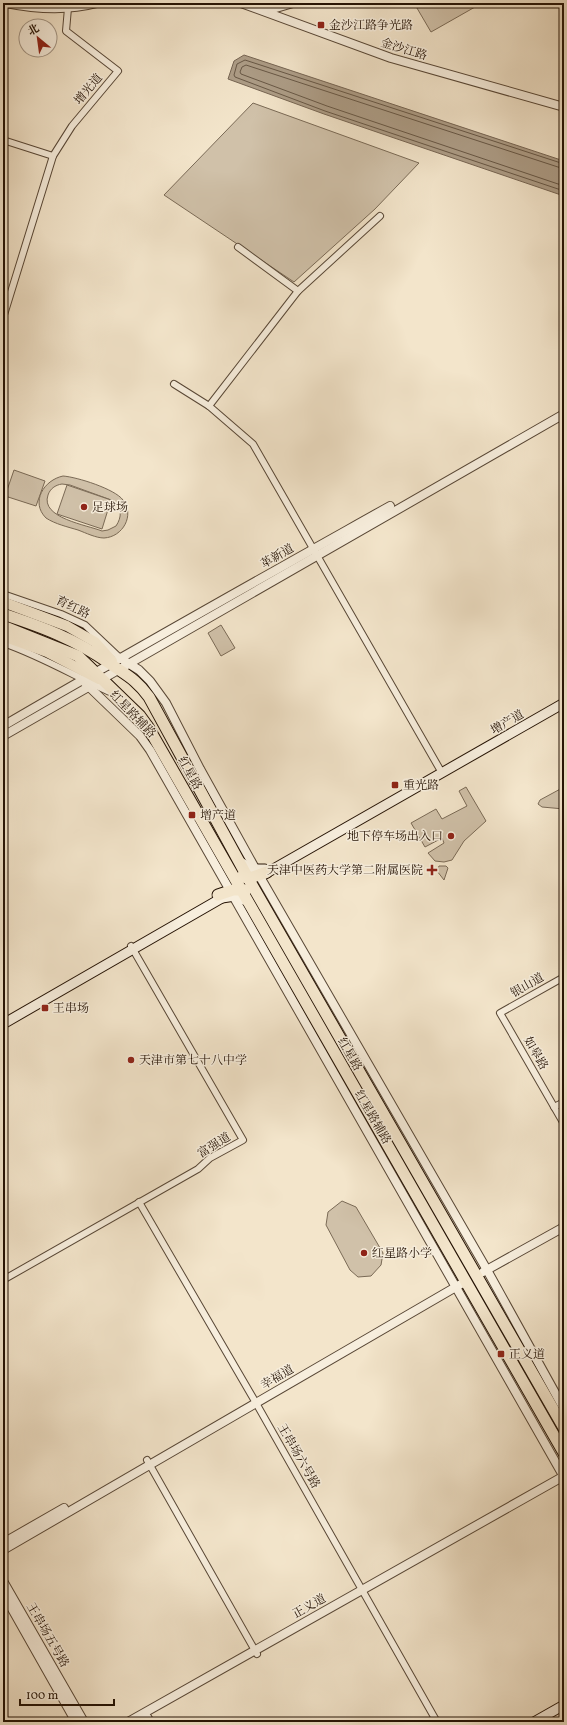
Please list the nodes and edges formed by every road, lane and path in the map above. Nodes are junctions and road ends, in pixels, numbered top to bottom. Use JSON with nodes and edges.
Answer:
{"nodes":[{"id":1,"x":6,"y":3,"type":"edge"},
{"id":2,"x":36,"y":3,"type":"edge"},
{"id":3,"x":82,"y":3,"type":"edge"},
{"id":4,"x":97,"y":3,"type":"edge"},
{"id":5,"x":241,"y":3,"type":"edge"},
{"id":6,"x":276,"y":3,"type":"edge"},
{"id":7,"x":294,"y":3,"type":"edge"},
{"id":8,"x":252,"y":5,"type":"edge"},
{"id":9,"x":68,"y":8,"type":"junction"},
{"id":10,"x":270,"y":11,"type":"junction"},
{"id":11,"x":564,"y":105,"type":"edge"},
{"id":12,"x":3,"y":140,"type":"edge"},
{"id":13,"x":53,"y":156,"type":"junction"},
{"id":14,"x":380,"y":216,"type":"dead end"},
{"id":15,"x":238,"y":247,"type":"dead end"},
{"id":16,"x":298,"y":291,"type":"junction"},
{"id":17,"x":3,"y":318,"type":"edge"},
{"id":18,"x":174,"y":384,"type":"dead end"},
{"id":19,"x":209,"y":406,"type":"junction"},
{"id":20,"x":564,"y":408,"type":"edge"},
{"id":21,"x":564,"y":414,"type":"edge"},
{"id":22,"x":316,"y":552,"type":"junction"},
{"id":23,"x":3,"y":594,"type":"edge"},
{"id":24,"x":3,"y":602,"type":"edge"},
{"id":25,"x":3,"y":614,"type":"edge"},
{"id":26,"x":25,"y":615,"type":"junction"},
{"id":27,"x":3,"y":626,"type":"edge"},
{"id":28,"x":3,"y":636,"type":"edge"},
{"id":29,"x":18,"y":636,"type":"junction"},
{"id":30,"x":3,"y":643,"type":"edge"},
{"id":31,"x":120,"y":664,"type":"junction"},
{"id":32,"x":92,"y":680,"type":"junction"},
{"id":33,"x":564,"y":699,"type":"edge"},
{"id":34,"x":564,"y":703,"type":"edge"},
{"id":35,"x":3,"y":726,"type":"edge"},
{"id":36,"x":3,"y":736,"type":"edge"},
{"id":37,"x":441,"y":771,"type":"junction"},
{"id":38,"x":249,"y":881,"type":"junction"},
{"id":39,"x":258,"y":895,"type":"junction"},
{"id":40,"x":220,"y":897,"type":"joint"},
{"id":41,"x":132,"y":947,"type":"junction"},
{"id":42,"x":564,"y":977,"type":"edge"},
{"id":43,"x":500,"y":1013,"type":"joint"},
{"id":44,"x":3,"y":1019,"type":"edge"},
{"id":45,"x":3,"y":1024,"type":"edge"},
{"id":46,"x":564,"y":1102,"type":"edge"},
{"id":47,"x":554,"y":1107,"type":"junction"},
{"id":48,"x":564,"y":1124,"type":"edge"},
{"id":49,"x":139,"y":1202,"type":"junction"},
{"id":50,"x":564,"y":1221,"type":"edge"},
{"id":51,"x":564,"y":1227,"type":"edge"},
{"id":52,"x":481,"y":1271,"type":"junction"},
{"id":53,"x":3,"y":1280,"type":"edge"},
{"id":54,"x":460,"y":1282,"type":"junction"},
{"id":55,"x":255,"y":1401,"type":"junction"},
{"id":56,"x":564,"y":1409,"type":"edge"},
{"id":57,"x":564,"y":1428,"type":"edge"},
{"id":58,"x":564,"y":1452,"type":"edge"},
{"id":59,"x":148,"y":1462,"type":"junction"},
{"id":60,"x":564,"y":1478,"type":"edge"},
{"id":61,"x":3,"y":1543,"type":"edge"},
{"id":62,"x":3,"y":1550,"type":"edge"},
{"id":63,"x":3,"y":1580,"type":"edge"},
{"id":64,"x":363,"y":1592,"type":"junction"},
{"id":65,"x":3,"y":1594,"type":"edge"},
{"id":66,"x":256,"y":1652,"type":"junction"},
{"id":67,"x":564,"y":1705,"type":"edge"},
{"id":68,"x":148,"y":1720,"type":"edge"},
{"id":69,"x":76,"y":1722,"type":"edge"},
{"id":70,"x":84,"y":1722,"type":"edge"},
{"id":71,"x":128,"y":1722,"type":"edge"},
{"id":72,"x":139,"y":1722,"type":"edge"},
{"id":73,"x":438,"y":1722,"type":"edge"},
{"id":74,"x":534,"y":1722,"type":"edge"}],
"edges":[{"from":1,"to":9,"type":"street"},
{"from":2,"to":3,"type":"street"},
{"from":4,"to":9,"type":"street"},
{"from":5,"to":8,"type":"street","name":"金沙江路"},
{"from":6,"to":10,"type":"street"},
{"from":7,"to":10,"type":"street"},
{"from":8,"to":10,"type":"street","name":"金沙江路"},
{"from":9,"to":13,"type":"street","name":"增光道"},
{"from":10,"to":11,"type":"street","name":"金沙江路"},
{"from":12,"to":13,"type":"street"},
{"from":13,"to":17,"type":"street","name":"增光道"},
{"from":14,"to":16,"type":"street"},
{"from":15,"to":16,"type":"street"},
{"from":16,"to":19,"type":"street"},
{"from":18,"to":19,"type":"street"},
{"from":19,"to":22,"type":"street"},
{"from":20,"to":22,"type":"street","name":"革新道"},
{"from":21,"to":22,"type":"street","name":"革新道"},
{"from":22,"to":31,"type":"street","name":"革新道"},
{"from":22,"to":37,"type":"street"},
{"from":23,"to":31,"type":"street","name":"育红路"},
{"from":24,"to":26,"type":"main road"},
{"from":25,"to":26,"type":"highway"},
{"from":26,"to":31,"type":"highway"},
{"from":27,"to":29,"type":"highway"},
{"from":28,"to":29,"type":"main road"},
{"from":29,"to":32,"type":"highway"},
{"from":30,"to":32,"type":"street"},
{"from":31,"to":32,"type":"street","name":"革新道"},
{"from":31,"to":38,"type":"highway","name":"红星路"},
{"from":31,"to":38,"type":"street","name":"红星路辅路"},
{"from":32,"to":35,"type":"street"},
{"from":32,"to":36,"type":"street"},
{"from":32,"to":38,"type":"street","name":"红星路辅路"},
{"from":32,"to":38,"type":"highway","name":"红星路"},
{"from":33,"to":37,"type":"main road","name":"增产道"},
{"from":34,"to":37,"type":"main road","name":"增产道"},
{"from":37,"to":38,"type":"main road","name":"增产道"},
{"from":38,"to":39,"type":"highway"},
{"from":38,"to":39,"type":"highway"},
{"from":38,"to":40,"type":"highway"},
{"from":38,"to":52,"type":"street","name":"红星路辅路"},
{"from":38,"to":54,"type":"street","name":"红星路辅路"},
{"from":38,"to":54,"type":"highway","name":"红星路"},
{"from":39,"to":52,"type":"highway","name":"红星路"},
{"from":40,"to":41,"type":"main road"},
{"from":41,"to":44,"type":"main road"},
{"from":41,"to":45,"type":"main road"},
{"from":41,"to":49,"type":"street","name":"富强道"},
{"from":42,"to":43,"type":"street","name":"银山道"},
{"from":43,"to":47,"type":"street","name":"如皋路"},
{"from":46,"to":47,"type":"street"},
{"from":47,"to":48,"type":"street","name":"如皋路"},
{"from":49,"to":53,"type":"street","name":"富强道"},
{"from":49,"to":55,"type":"street","name":"王串场六号路"},
{"from":50,"to":52,"type":"street","name":"幸福道"},
{"from":51,"to":52,"type":"street","name":"幸福道"},
{"from":52,"to":54,"type":"street","name":"幸福道"},
{"from":52,"to":56,"type":"street","name":"红星路辅路"},
{"from":52,"to":57,"type":"highway","name":"红星路"},
{"from":54,"to":55,"type":"street","name":"幸福道"},
{"from":54,"to":58,"type":"highway","name":"红星路"},
{"from":54,"to":60,"type":"street","name":"红星路辅路"},
{"from":55,"to":59,"type":"street","name":"幸福道"},
{"from":55,"to":64,"type":"street","name":"王串场六号路"},
{"from":59,"to":61,"type":"street","name":"幸福道"},
{"from":59,"to":62,"type":"street","name":"幸福道"},
{"from":59,"to":66,"type":"street"},
{"from":60,"to":64,"type":"street","name":"正义道"},
{"from":63,"to":70,"type":"street","name":"王串场五号路"},
{"from":64,"to":66,"type":"street","name":"正义道"},
{"from":64,"to":73,"type":"street","name":"王串场六号路"},
{"from":65,"to":69,"type":"street","name":"王串场五号路"},
{"from":66,"to":68,"type":"street","name":"正义道"},
{"from":66,"to":71,"type":"street","name":"正义道"},
{"from":67,"to":74,"type":"main road"},
{"from":68,"to":72,"type":"street","name":"正义道"}]}
